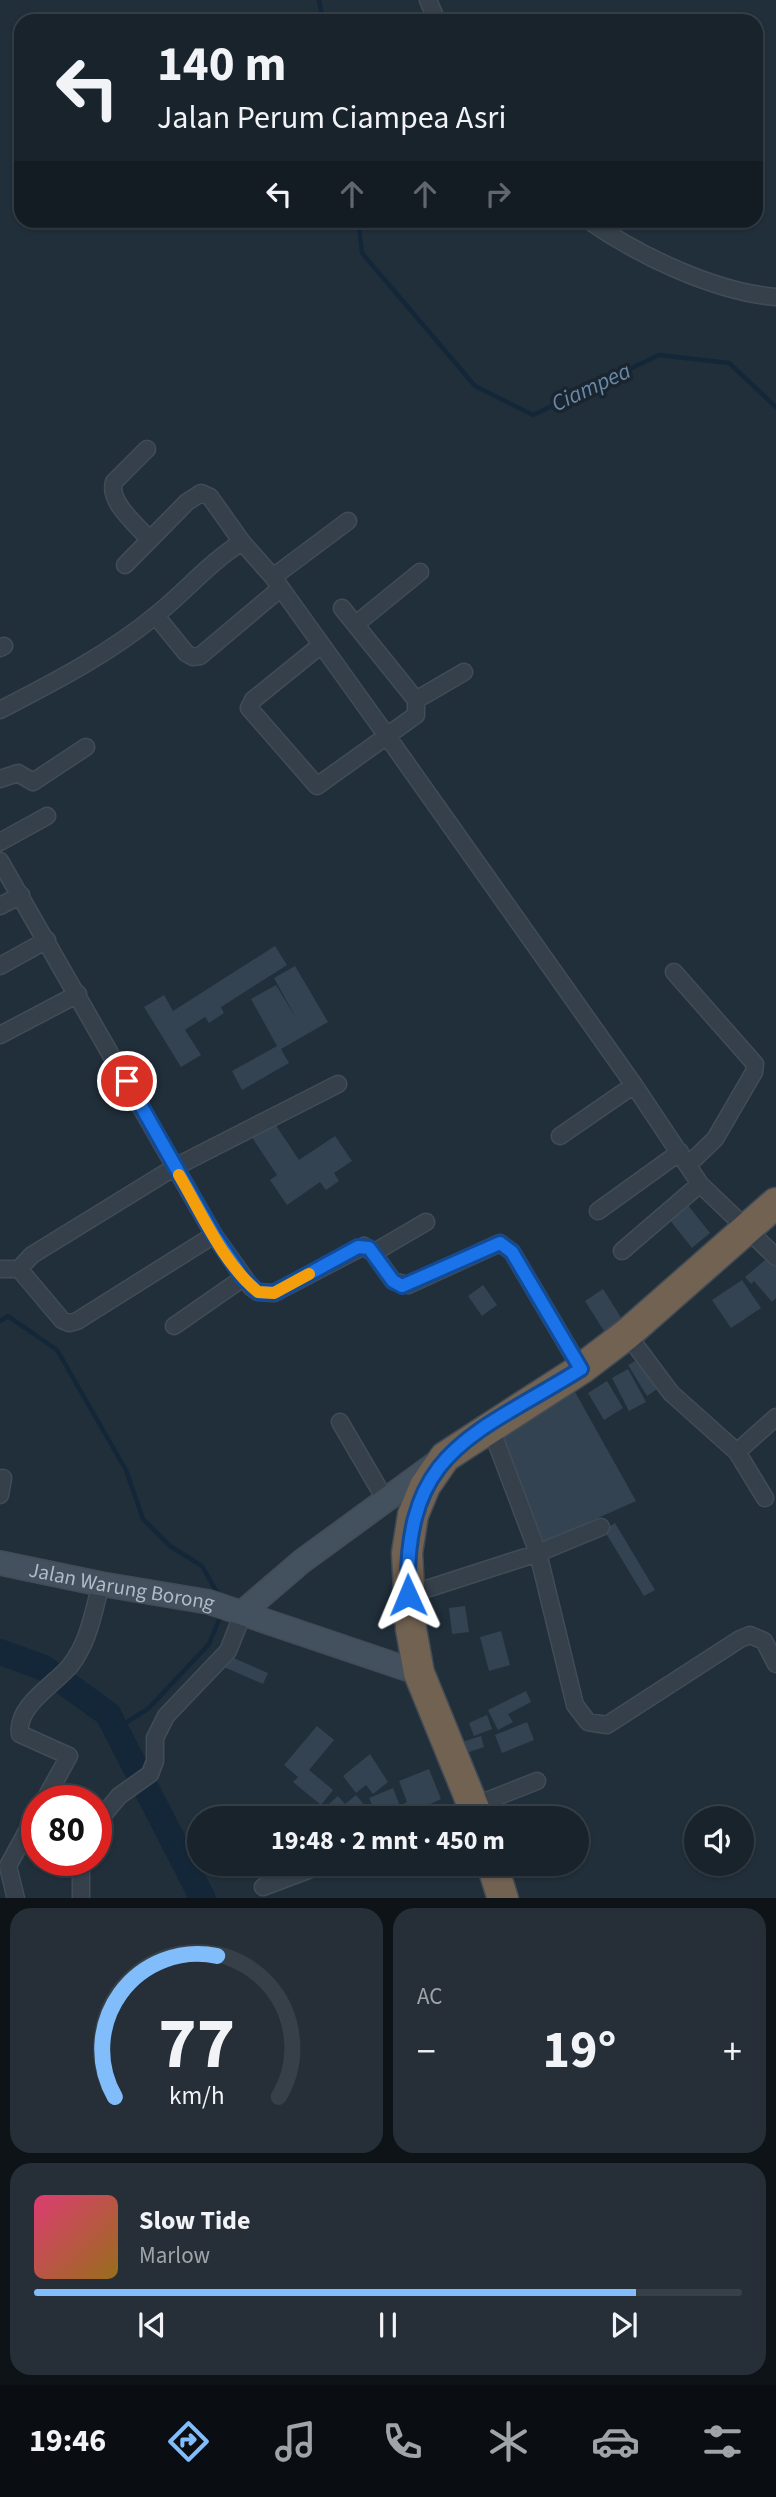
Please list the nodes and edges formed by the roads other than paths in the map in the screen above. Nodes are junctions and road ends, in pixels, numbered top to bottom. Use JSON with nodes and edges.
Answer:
{"nodes":[{"id":1,"x":599,"y":228,"type":"edge"},
{"id":2,"x":776,"y":297,"type":"edge"},
{"id":3,"x":147,"y":449,"type":"dead end"},
{"id":4,"x":348,"y":522,"type":"dead end"},
{"id":5,"x":149,"y":539,"type":"junction"},
{"id":6,"x":242,"y":542,"type":"junction"},
{"id":7,"x":125,"y":565,"type":"dead end"},
{"id":8,"x":421,"y":572,"type":"dead end"},
{"id":9,"x":277,"y":582,"type":"junction"},
{"id":10,"x":342,"y":608,"type":"dead end"},
{"id":11,"x":156,"y":616,"type":"junction"},
{"id":12,"x":356,"y":624,"type":"junction"},
{"id":13,"x":321,"y":645,"type":"junction"},
{"id":14,"x":464,"y":672,"type":"dead end"},
{"id":15,"x":416,"y":700,"type":"junction"},
{"id":16,"x":0,"y":710,"type":"edge"},
{"id":17,"x":387,"y":736,"type":"junction"},
{"id":18,"x":86,"y":747,"type":"dead end"},
{"id":19,"x":0,"y":779,"type":"edge"},
{"id":20,"x":47,"y":816,"type":"dead end"},
{"id":21,"x":0,"y":842,"type":"edge"},
{"id":22,"x":0,"y":861,"type":"edge"},
{"id":23,"x":21,"y":895,"type":"junction"},
{"id":24,"x":0,"y":906,"type":"edge"},
{"id":25,"x":41,"y":943,"type":"junction"},
{"id":26,"x":0,"y":966,"type":"edge"},
{"id":27,"x":674,"y":972,"type":"dead end"},
{"id":28,"x":78,"y":994,"type":"junction"},
{"id":29,"x":0,"y":1035,"type":"edge"},
{"id":30,"x":338,"y":1084,"type":"dead end"},
{"id":31,"x":634,"y":1085,"type":"junction"},
{"id":32,"x":560,"y":1136,"type":"dead end"},
{"id":33,"x":685,"y":1158,"type":"junction"},
{"id":34,"x":175,"y":1167,"type":"junction"},
{"id":35,"x":701,"y":1184,"type":"junction"},
{"id":36,"x":776,"y":1203,"type":"edge"},
{"id":37,"x":598,"y":1211,"type":"dead end"},
{"id":38,"x":426,"y":1223,"type":"dead end"},
{"id":39,"x":748,"y":1228,"type":"junction"},
{"id":40,"x":214,"y":1235,"type":"junction"},
{"id":41,"x":622,"y":1251,"type":"dead end"},
{"id":42,"x":373,"y":1252,"type":"junction"},
{"id":43,"x":776,"y":1257,"type":"edge"},
{"id":44,"x":0,"y":1269,"type":"edge"},
{"id":45,"x":19,"y":1269,"type":"junction"},
{"id":46,"x":243,"y":1278,"type":"junction"},
{"id":47,"x":174,"y":1326,"type":"dead end"},
{"id":48,"x":627,"y":1334,"type":"junction"},
{"id":49,"x":581,"y":1369,"type":"junction"},
{"id":50,"x":776,"y":1417,"type":"edge"},
{"id":51,"x":340,"y":1422,"type":"dead end"},
{"id":52,"x":490,"y":1426,"type":"junction"},
{"id":53,"x":737,"y":1452,"type":"junction"},
{"id":54,"x":445,"y":1457,"type":"junction"},
{"id":55,"x":3,"y":1478,"type":"dead end"},
{"id":56,"x":0,"y":1495,"type":"edge"},
{"id":57,"x":765,"y":1498,"type":"dead end"},
{"id":58,"x":385,"y":1499,"type":"junction"},
{"id":59,"x":601,"y":1527,"type":"dead end"},
{"id":60,"x":538,"y":1553,"type":"junction"},
{"id":61,"x":0,"y":1563,"type":"edge"},
{"id":62,"x":102,"y":1584,"type":"junction"},
{"id":63,"x":408,"y":1595,"type":"junction"},
{"id":64,"x":244,"y":1611,"type":"junction"},
{"id":65,"x":776,"y":1664,"type":"edge"},
{"id":66,"x":419,"y":1673,"type":"junction"},
{"id":67,"x":537,"y":1780,"type":"dead end"},
{"id":68,"x":53,"y":1785,"type":"edge"},
{"id":69,"x":112,"y":1804,"type":"edge"},
{"id":70,"x":474,"y":1806,"type":"edge"},
{"id":71,"x":487,"y":1806,"type":"edge"},
{"id":72,"x":21,"y":1842,"type":"edge"},
{"id":73,"x":81,"y":1876,"type":"edge"},
{"id":74,"x":292,"y":1876,"type":"edge"},
{"id":75,"x":496,"y":1876,"type":"edge"},
{"id":76,"x":263,"y":1887,"type":"dead end"},
{"id":77,"x":16,"y":1898,"type":"edge"},
{"id":78,"x":81,"y":1898,"type":"edge"},
{"id":79,"x":503,"y":1898,"type":"edge"}],
"edges":[{"from":1,"to":2,"type":"street"},
{"from":3,"to":5,"type":"street"},
{"from":4,"to":9,"type":"street"},
{"from":5,"to":6,"type":"street"},
{"from":5,"to":7,"type":"street"},
{"from":6,"to":9,"type":"street"},
{"from":6,"to":11,"type":"street"},
{"from":8,"to":12,"type":"street"},
{"from":9,"to":11,"type":"street"},
{"from":9,"to":13,"type":"street"},
{"from":10,"to":12,"type":"street"},
{"from":11,"to":16,"type":"street"},
{"from":12,"to":15,"type":"street"},
{"from":13,"to":17,"type":"street"},
{"from":13,"to":17,"type":"street"},
{"from":14,"to":15,"type":"street"},
{"from":15,"to":17,"type":"street"},
{"from":17,"to":31,"type":"street"},
{"from":18,"to":19,"type":"street"},
{"from":20,"to":21,"type":"street"},
{"from":22,"to":23,"type":"street"},
{"from":23,"to":24,"type":"street"},
{"from":23,"to":25,"type":"street"},
{"from":25,"to":26,"type":"street"},
{"from":25,"to":28,"type":"street"},
{"from":27,"to":33,"type":"street"},
{"from":28,"to":29,"type":"street"},
{"from":28,"to":34,"type":"street"},
{"from":30,"to":34,"type":"street"},
{"from":31,"to":32,"type":"street"},
{"from":31,"to":33,"type":"street"},
{"from":33,"to":35,"type":"street"},
{"from":33,"to":37,"type":"street"},
{"from":34,"to":40,"type":"street"},
{"from":34,"to":45,"type":"street"},
{"from":35,"to":39,"type":"street"},
{"from":35,"to":41,"type":"street"},
{"from":36,"to":39,"type":"highway"},
{"from":38,"to":42,"type":"street"},
{"from":39,"to":43,"type":"street"},
{"from":39,"to":48,"type":"highway"},
{"from":40,"to":45,"type":"street"},
{"from":40,"to":46,"type":"street"},
{"from":42,"to":46,"type":"street"},
{"from":42,"to":49,"type":"street"},
{"from":44,"to":45,"type":"street"},
{"from":46,"to":47,"type":"street"},
{"from":48,"to":49,"type":"highway"},
{"from":48,"to":53,"type":"street"},
{"from":49,"to":52,"type":"highway"},
{"from":50,"to":53,"type":"street"},
{"from":51,"to":58,"type":"street"},
{"from":52,"to":54,"type":"highway"},
{"from":52,"to":60,"type":"street"},
{"from":53,"to":57,"type":"street"},
{"from":54,"to":58,"type":"main road","name":"Jalan Warung Borong"},
{"from":54,"to":63,"type":"highway"},
{"from":55,"to":56,"type":"street"},
{"from":58,"to":64,"type":"main road","name":"Jalan Warung Borong"},
{"from":59,"to":60,"type":"street"},
{"from":60,"to":63,"type":"street"},
{"from":60,"to":65,"type":"street"},
{"from":61,"to":62,"type":"main road","name":"Jalan Warung Borong"},
{"from":62,"to":64,"type":"main road","name":"Jalan Warung Borong"},
{"from":62,"to":68,"type":"street"},
{"from":63,"to":66,"type":"highway"},
{"from":64,"to":66,"type":"main road","name":"Jalan Warung Borong"},
{"from":64,"to":69,"type":"street"},
{"from":66,"to":70,"type":"highway"},
{"from":67,"to":71,"type":"street"},
{"from":72,"to":77,"type":"street"},
{"from":73,"to":78,"type":"street"},
{"from":74,"to":76,"type":"street"},
{"from":75,"to":79,"type":"highway"}]}
